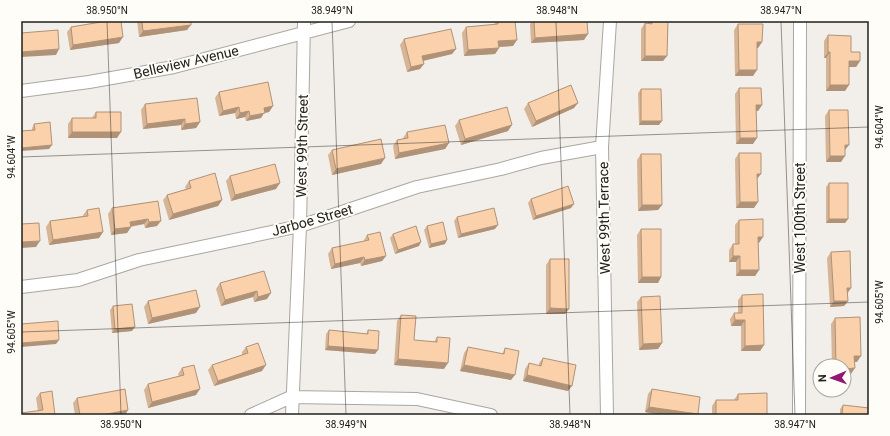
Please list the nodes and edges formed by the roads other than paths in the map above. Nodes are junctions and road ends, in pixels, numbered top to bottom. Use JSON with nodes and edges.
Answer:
{"nodes":[{"id":1,"x":349,"y":21,"type":"edge"},
{"id":2,"x":610,"y":21,"type":"edge"},
{"id":3,"x":800,"y":21,"type":"edge"},
{"id":4,"x":304,"y":27,"type":"edge"},
{"id":5,"x":21,"y":91,"type":"edge"},
{"id":6,"x":602,"y":147,"type":"junction"},
{"id":7,"x":300,"y":226,"type":"junction"},
{"id":8,"x":21,"y":287,"type":"edge"},
{"id":9,"x":292,"y":397,"type":"junction"},
{"id":10,"x":251,"y":415,"type":"edge"},
{"id":11,"x":292,"y":415,"type":"edge"},
{"id":12,"x":491,"y":415,"type":"edge"},
{"id":13,"x":607,"y":415,"type":"edge"},
{"id":14,"x":799,"y":415,"type":"edge"}],
"edges":[{"from":1,"to":4,"type":"street","name":"Belleview Avenue"},
{"from":2,"to":6,"type":"street","name":"West 99th Terrace"},
{"from":3,"to":14,"type":"street","name":"West 100th Street"},
{"from":4,"to":5,"type":"street","name":"Belleview Avenue"},
{"from":4,"to":7,"type":"street","name":"West 99th Street"},
{"from":6,"to":7,"type":"street","name":"Jarboe Street"},
{"from":6,"to":13,"type":"street","name":"West 99th Terrace"},
{"from":7,"to":8,"type":"street","name":"Jarboe Street"},
{"from":7,"to":9,"type":"street","name":"West 99th Street"},
{"from":9,"to":10,"type":"street"},
{"from":9,"to":11,"type":"street","name":"West 99th Street"},
{"from":9,"to":12,"type":"street"}]}
